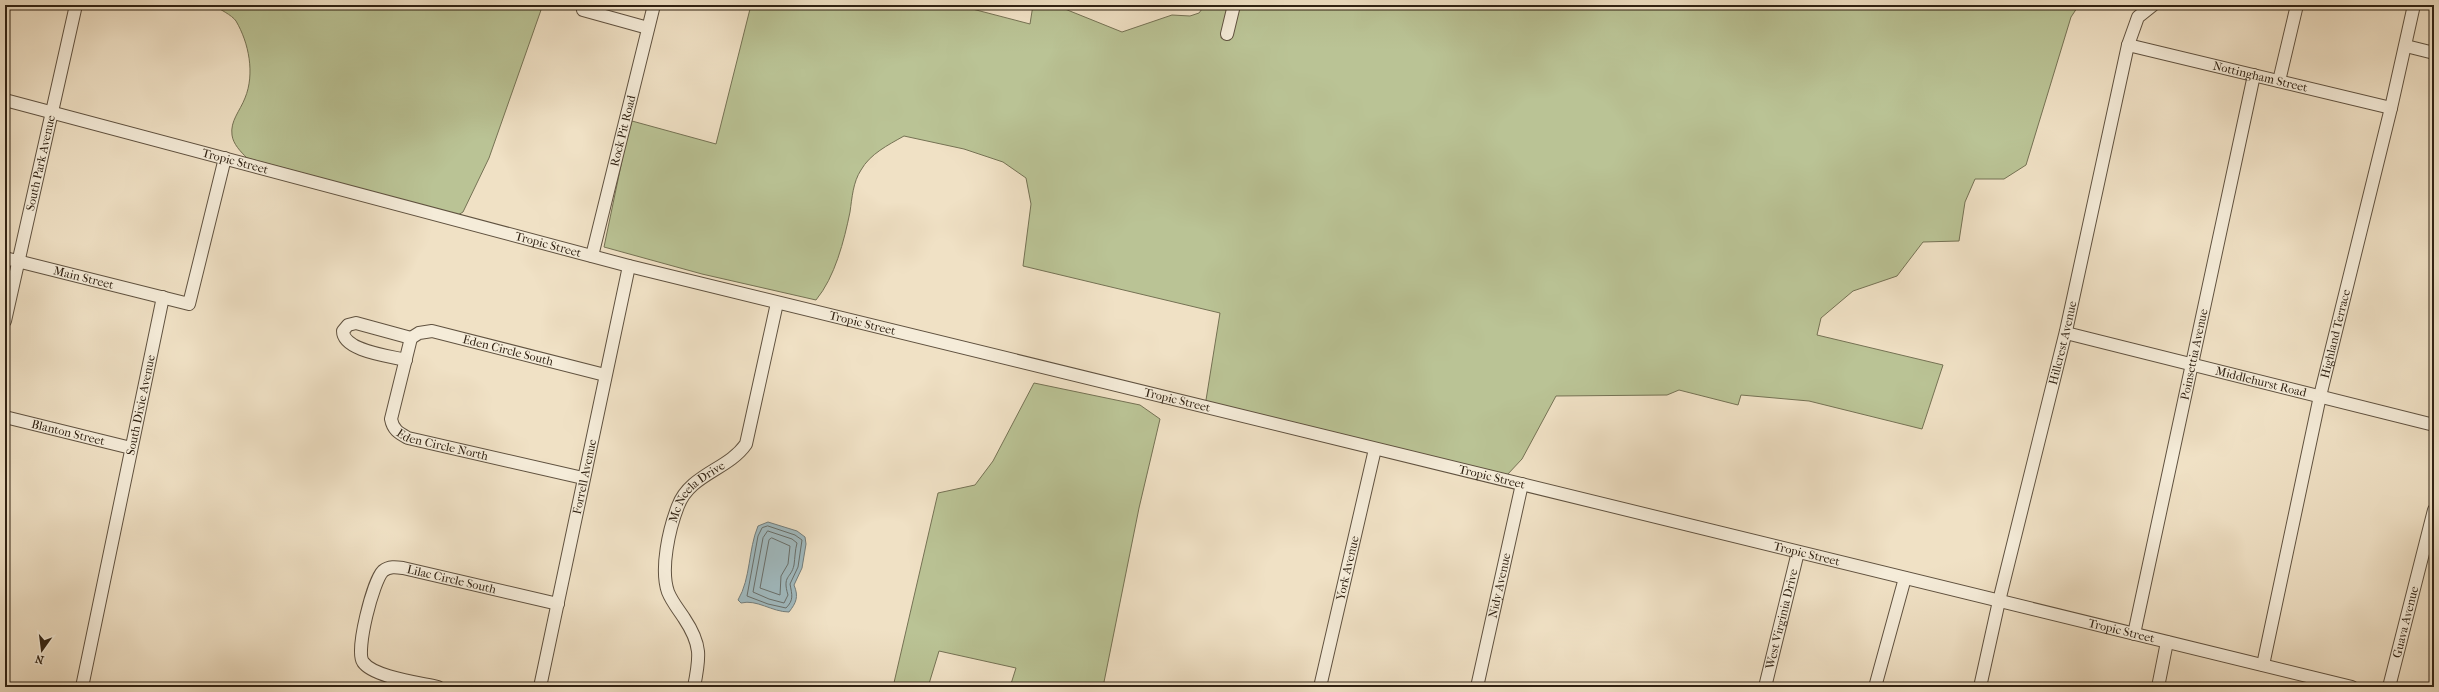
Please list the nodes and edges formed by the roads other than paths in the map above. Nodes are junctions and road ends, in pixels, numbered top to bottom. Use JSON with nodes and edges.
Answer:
{"nodes":[{"id":1,"x":76,"y":5,"type":"edge"},
{"id":2,"x":654,"y":5,"type":"edge"},
{"id":3,"x":1234,"y":5,"type":"edge"},
{"id":4,"x":2153,"y":5,"type":"edge"},
{"id":5,"x":2297,"y":5,"type":"edge"},
{"id":6,"x":2414,"y":5,"type":"edge"},
{"id":7,"x":584,"y":10,"type":"dead end"},
{"id":8,"x":648,"y":28,"type":"junction"},
{"id":9,"x":1227,"y":34,"type":"dead end"},
{"id":10,"x":2128,"y":45,"type":"junction"},
{"id":11,"x":2406,"y":46,"type":"junction"},
{"id":12,"x":2434,"y":53,"type":"edge"},
{"id":13,"x":2254,"y":75,"type":"junction"},
{"id":14,"x":2279,"y":81,"type":"junction"},
{"id":15,"x":5,"y":100,"type":"edge"},
{"id":16,"x":2391,"y":108,"type":"junction"},
{"id":17,"x":53,"y":112,"type":"junction"},
{"id":18,"x":225,"y":158,"type":"junction"},
{"id":19,"x":592,"y":256,"type":"junction"},
{"id":20,"x":5,"y":258,"type":"edge"},
{"id":21,"x":19,"y":261,"type":"junction"},
{"id":22,"x":629,"y":266,"type":"junction"},
{"id":23,"x":163,"y":297,"type":"junction"},
{"id":24,"x":777,"y":303,"type":"junction"},
{"id":25,"x":5,"y":321,"type":"edge"},
{"id":26,"x":2066,"y":333,"type":"junction"},
{"id":27,"x":411,"y":338,"type":"junction"},
{"id":28,"x":406,"y":360,"type":"junction"},
{"id":29,"x":2192,"y":365,"type":"junction"},
{"id":30,"x":605,"y":376,"type":"junction"},
{"id":31,"x":2320,"y":396,"type":"junction"},
{"id":32,"x":5,"y":417,"type":"edge"},
{"id":33,"x":2434,"y":425,"type":"edge"},
{"id":34,"x":132,"y":448,"type":"junction"},
{"id":35,"x":1376,"y":449,"type":"junction"},
{"id":36,"x":583,"y":478,"type":"junction"},
{"id":37,"x":1522,"y":484,"type":"junction"},
{"id":38,"x":2434,"y":510,"type":"edge"},
{"id":39,"x":1798,"y":552,"type":"junction"},
{"id":40,"x":1905,"y":578,"type":"junction"},
{"id":41,"x":1999,"y":601,"type":"junction"},
{"id":42,"x":558,"y":604,"type":"junction"},
{"id":43,"x":2134,"y":634,"type":"junction"},
{"id":44,"x":2168,"y":642,"type":"junction"},
{"id":45,"x":2263,"y":665,"type":"junction"},
{"id":46,"x":2335,"y":685,"type":"edge"},
{"id":47,"x":82,"y":687,"type":"edge"},
{"id":48,"x":438,"y":687,"type":"edge"},
{"id":49,"x":540,"y":687,"type":"edge"},
{"id":50,"x":694,"y":687,"type":"edge"},
{"id":51,"x":1320,"y":687,"type":"edge"},
{"id":52,"x":1477,"y":687,"type":"edge"},
{"id":53,"x":1765,"y":687,"type":"edge"},
{"id":54,"x":1875,"y":687,"type":"edge"},
{"id":55,"x":1980,"y":687,"type":"edge"},
{"id":56,"x":2158,"y":687,"type":"edge"},
{"id":57,"x":2352,"y":687,"type":"edge"},
{"id":58,"x":2389,"y":687,"type":"edge"}],
"edges":[{"from":1,"to":17,"type":"street","name":"South Park Avenue"},
{"from":2,"to":8,"type":"street","name":"Rock Pit Road"},
{"from":3,"to":9,"type":"street"},
{"from":4,"to":10,"type":"street","name":"Hillcrest Avenue"},
{"from":5,"to":14,"type":"street"},
{"from":6,"to":11,"type":"street","name":"Highland Terrace"},
{"from":7,"to":8,"type":"street"},
{"from":8,"to":19,"type":"street","name":"Rock Pit Road"},
{"from":10,"to":13,"type":"street","name":"Nottingham Street"},
{"from":10,"to":26,"type":"street","name":"Hillcrest Avenue"},
{"from":11,"to":12,"type":"street"},
{"from":11,"to":16,"type":"street","name":"Highland Terrace"},
{"from":13,"to":14,"type":"street","name":"Nottingham Street"},
{"from":13,"to":29,"type":"street","name":"Poinsettia Avenue"},
{"from":14,"to":16,"type":"street","name":"Nottingham Street"},
{"from":15,"to":17,"type":"street","name":"Tropic Street"},
{"from":16,"to":31,"type":"street","name":"Highland Terrace"},
{"from":17,"to":18,"type":"street","name":"Tropic Street"},
{"from":17,"to":21,"type":"street","name":"South Park Avenue"},
{"from":18,"to":19,"type":"street","name":"Tropic Street"},
{"from":18,"to":23,"type":"street"},
{"from":19,"to":22,"type":"street","name":"Tropic Street"},
{"from":20,"to":21,"type":"street","name":"Main Street"},
{"from":21,"to":23,"type":"street","name":"Main Street"},
{"from":21,"to":25,"type":"street","name":"South Park Avenue"},
{"from":22,"to":24,"type":"street","name":"Tropic Street"},
{"from":22,"to":30,"type":"street","name":"Forrell Avenue"},
{"from":23,"to":34,"type":"street","name":"South Dixie Avenue"},
{"from":24,"to":35,"type":"street","name":"Tropic Street"},
{"from":24,"to":50,"type":"street","name":"Mc Neela Drive"},
{"from":26,"to":29,"type":"street","name":"Middlehurst Road"},
{"from":26,"to":41,"type":"street","name":"Hillcrest Avenue"},
{"from":27,"to":28,"type":"street","name":"Eden Circle North"},
{"from":27,"to":28,"type":"street"},
{"from":27,"to":30,"type":"street","name":"Eden Circle South"},
{"from":28,"to":36,"type":"street","name":"Eden Circle North"},
{"from":29,"to":31,"type":"street","name":"Middlehurst Road"},
{"from":29,"to":43,"type":"street","name":"Poinsettia Avenue"},
{"from":30,"to":36,"type":"street","name":"Forrell Avenue"},
{"from":31,"to":33,"type":"street","name":"Middlehurst Road"},
{"from":31,"to":45,"type":"street","name":"Highland Terrace"},
{"from":32,"to":34,"type":"street","name":"Blanton Street"},
{"from":34,"to":47,"type":"street","name":"South Dixie Avenue"},
{"from":35,"to":37,"type":"street","name":"Tropic Street"},
{"from":35,"to":51,"type":"street","name":"York Avenue"},
{"from":36,"to":42,"type":"street","name":"Forrell Avenue"},
{"from":37,"to":39,"type":"street","name":"Tropic Street"},
{"from":37,"to":52,"type":"street","name":"Nidy Avenue"},
{"from":38,"to":58,"type":"street","name":"Guava Avenue"},
{"from":39,"to":40,"type":"street","name":"Tropic Street"},
{"from":39,"to":53,"type":"street","name":"West Virginia Drive"},
{"from":40,"to":41,"type":"street","name":"Tropic Street"},
{"from":40,"to":54,"type":"street"},
{"from":41,"to":43,"type":"street","name":"Tropic Street"},
{"from":41,"to":55,"type":"street","name":"Hillcrest Avenue"},
{"from":42,"to":48,"type":"street","name":"Lilac Circle South"},
{"from":42,"to":49,"type":"street","name":"Forrell Avenue"},
{"from":43,"to":44,"type":"street","name":"Tropic Street"},
{"from":44,"to":45,"type":"street","name":"Tropic Street"},
{"from":44,"to":56,"type":"street"},
{"from":45,"to":46,"type":"street","name":"Tropic Street"},
{"from":46,"to":57,"type":"street","name":"Tropic Street"}]}
